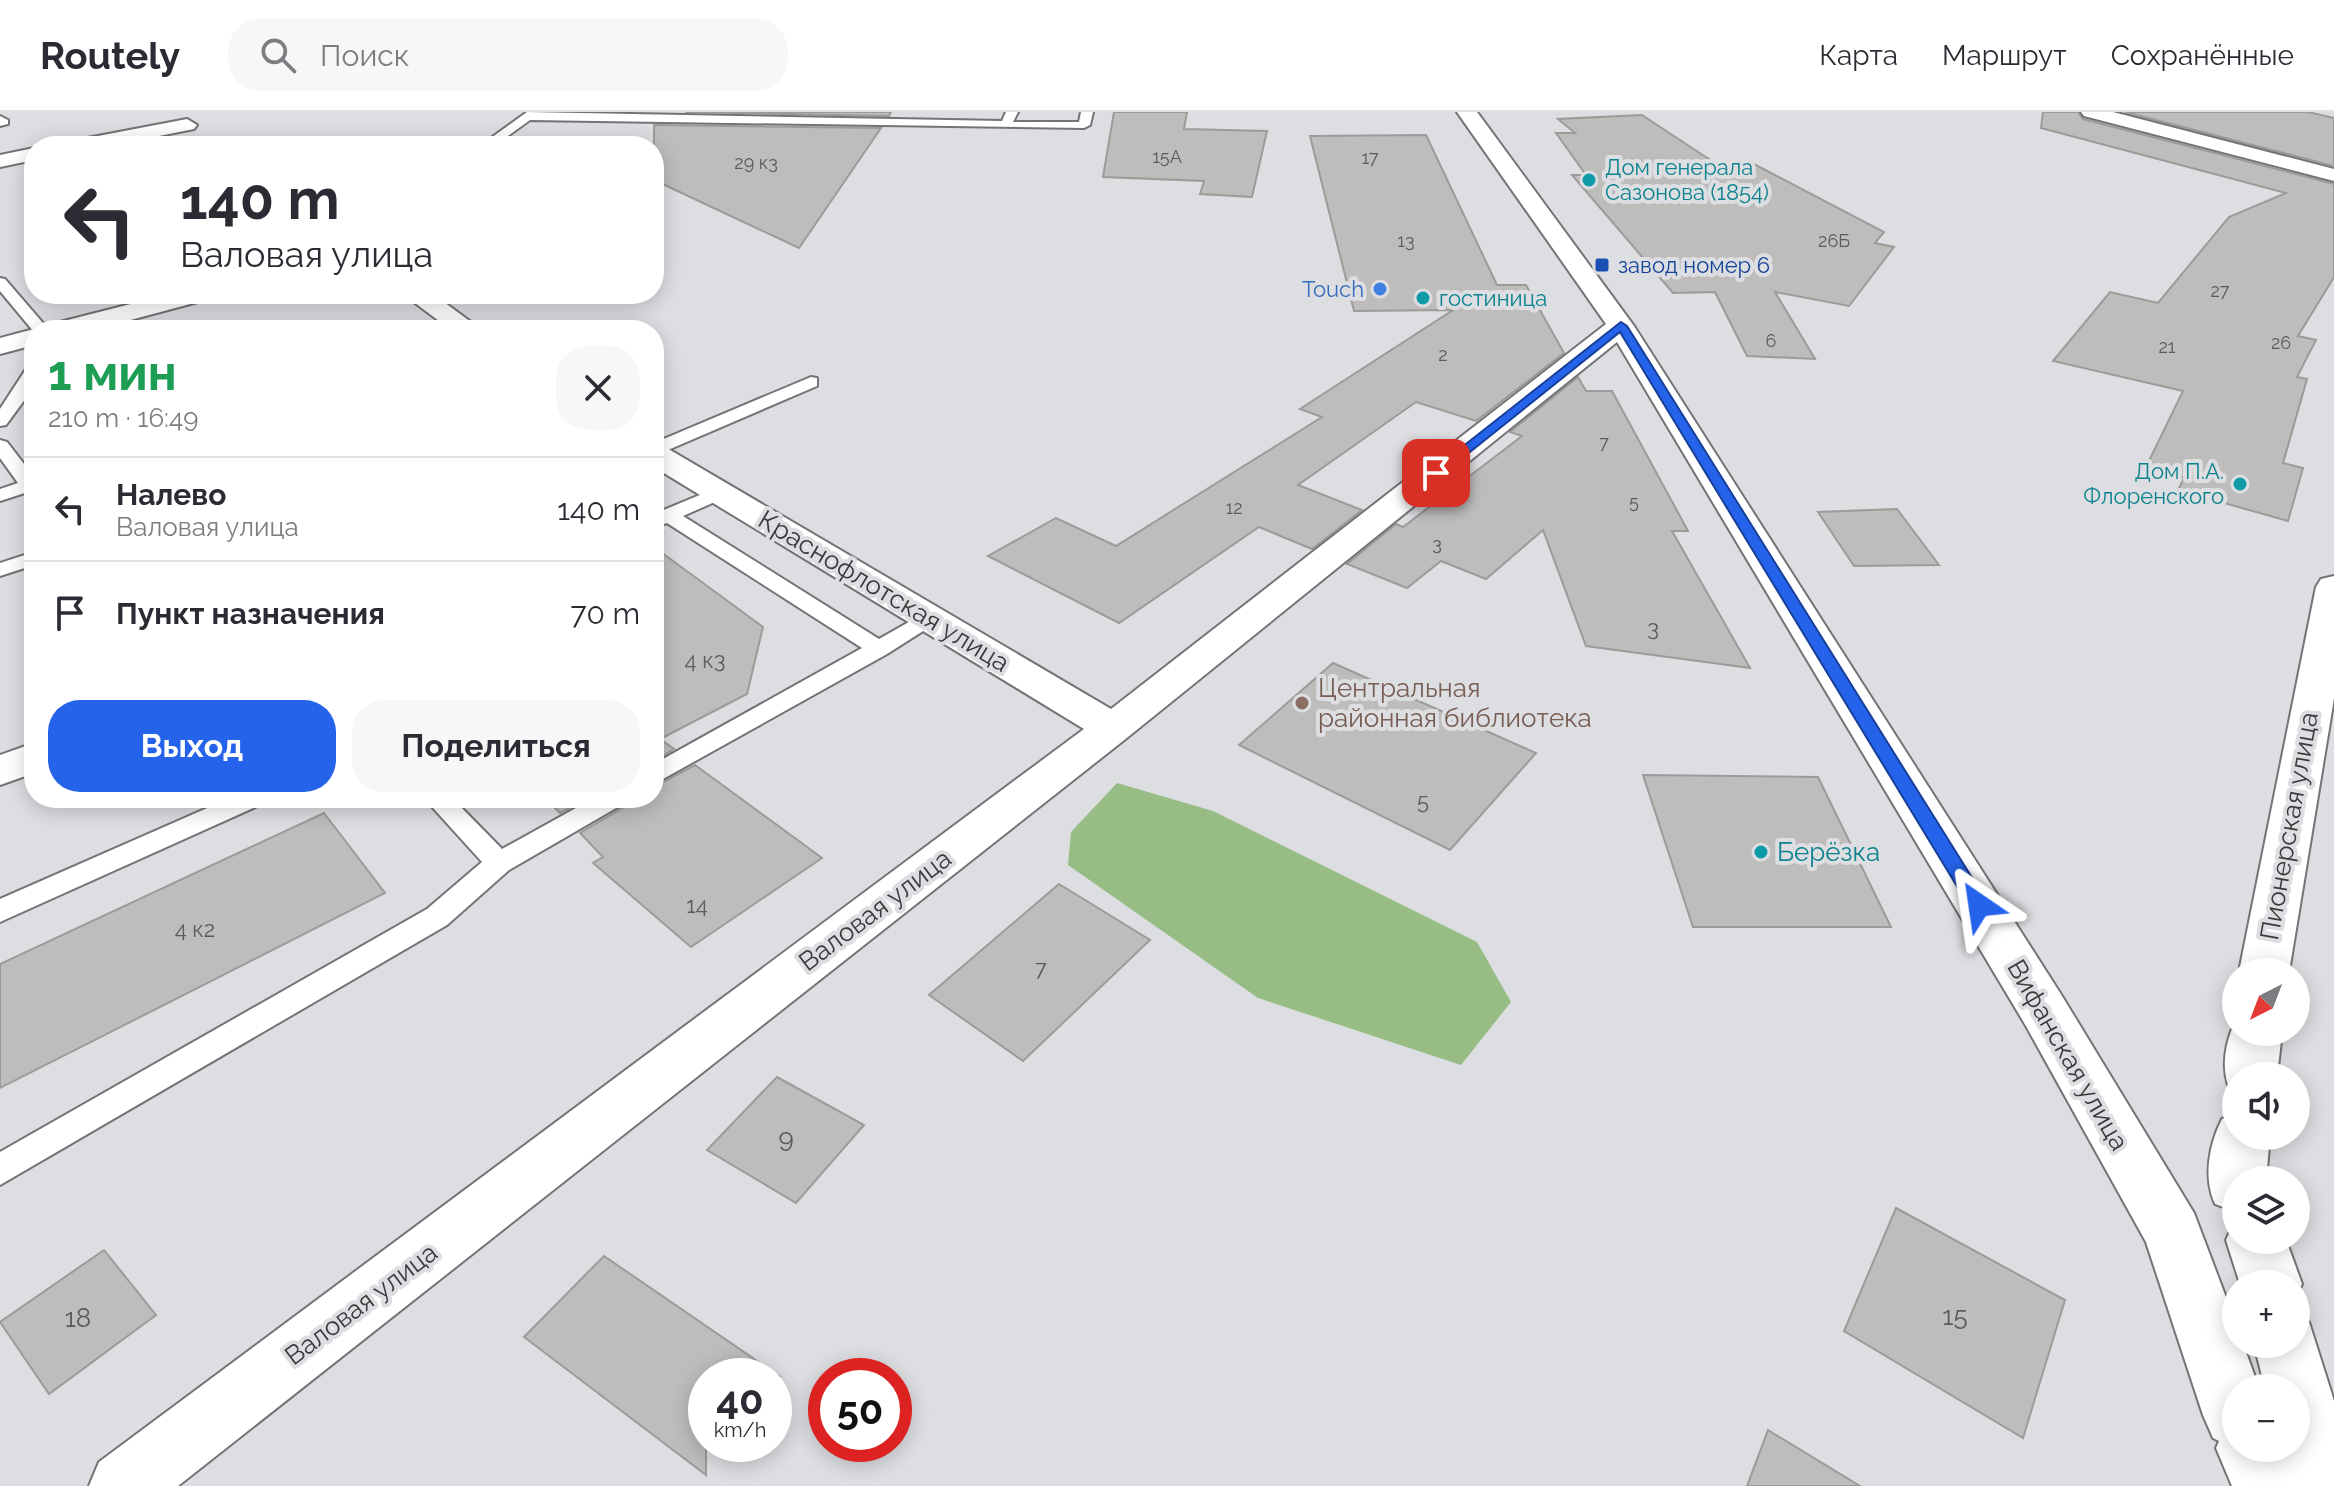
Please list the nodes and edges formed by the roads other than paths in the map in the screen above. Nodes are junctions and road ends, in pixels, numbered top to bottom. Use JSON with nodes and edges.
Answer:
{"nodes":[{"id":1,"x":168,"y":112,"type":"edge"},
{"id":2,"x":1012,"y":112,"type":"edge"},
{"id":3,"x":1087,"y":112,"type":"edge"},
{"id":4,"x":1467,"y":112,"type":"edge"},
{"id":5,"x":2091,"y":112,"type":"edge"},
{"id":6,"x":531,"y":114,"type":"edge"},
{"id":7,"x":187,"y":125,"type":"junction"},
{"id":8,"x":1006,"y":125,"type":"junction"},
{"id":9,"x":129,"y":136,"type":"edge"},
{"id":10,"x":201,"y":136,"type":"edge"},
{"id":11,"x":500,"y":136,"type":"edge"},
{"id":12,"x":24,"y":156,"type":"edge"},
{"id":13,"x":0,"y":161,"type":"edge"},
{"id":14,"x":2334,"y":175,"type":"edge"},
{"id":15,"x":0,"y":282,"type":"edge"},
{"id":16,"x":162,"y":304,"type":"edge"},
{"id":17,"x":431,"y":304,"type":"edge"},
{"id":18,"x":32,"y":320,"type":"edge"},
{"id":19,"x":100,"y":320,"type":"edge"},
{"id":20,"x":454,"y":320,"type":"edge"},
{"id":21,"x":1621,"y":326,"type":"junction"},
{"id":22,"x":24,"y":340,"type":"edge"},
{"id":23,"x":0,"y":346,"type":"edge"},
{"id":24,"x":811,"y":382,"type":"dead end"},
{"id":25,"x":24,"y":385,"type":"edge"},
{"id":26,"x":0,"y":421,"type":"edge"},
{"id":27,"x":0,"y":446,"type":"edge"},
{"id":28,"x":664,"y":448,"type":"edge"},
{"id":29,"x":664,"y":458,"type":"edge"},
{"id":30,"x":24,"y":474,"type":"edge"},
{"id":31,"x":24,"y":487,"type":"edge"},
{"id":32,"x":719,"y":493,"type":"junction"},
{"id":33,"x":0,"y":495,"type":"edge"},
{"id":34,"x":664,"y":517,"type":"edge"},
{"id":35,"x":664,"y":520,"type":"edge"},
{"id":36,"x":24,"y":562,"type":"edge"},
{"id":37,"x":0,"y":570,"type":"edge"},
{"id":38,"x":2331,"y":611,"type":"edge"},
{"id":39,"x":931,"y":619,"type":"junction"},
{"id":40,"x":879,"y":649,"type":"junction"},
{"id":41,"x":1113,"y":728,"type":"junction"},
{"id":42,"x":24,"y":761,"type":"edge"},
{"id":43,"x":664,"y":769,"type":"edge"},
{"id":44,"x":0,"y":771,"type":"edge"},
{"id":45,"x":231,"y":808,"type":"edge"},
{"id":46,"x":447,"y":808,"type":"edge"},
{"id":47,"x":596,"y":808,"type":"edge"},
{"id":48,"x":499,"y":863,"type":"junction"},
{"id":49,"x":0,"y":911,"type":"edge"},
{"id":50,"x":2267,"y":958,"type":"edge"},
{"id":51,"x":0,"y":1170,"type":"edge"},
{"id":52,"x":2290,"y":1358,"type":"edge"},
{"id":53,"x":2222,"y":1375,"type":"edge"},
{"id":54,"x":2256,"y":1462,"type":"edge"},
{"id":55,"x":123,"y":1486,"type":"edge"},
{"id":56,"x":2266,"y":1486,"type":"edge"},
{"id":57,"x":2316,"y":1486,"type":"edge"}],
"edges":[{"from":1,"to":7,"type":"main road"},
{"from":2,"to":8,"type":"lane"},
{"from":3,"to":8,"type":"lane"},
{"from":4,"to":21,"type":"main road","name":"Вифанская улица"},
{"from":5,"to":14,"type":"main road"},
{"from":6,"to":8,"type":"lane"},
{"from":6,"to":11,"type":"lane"},
{"from":7,"to":9,"type":"main road"},
{"from":7,"to":10,"type":"main road"},
{"from":12,"to":13,"type":"main road"},
{"from":15,"to":18,"type":"lane"},
{"from":16,"to":19,"type":"main road"},
{"from":17,"to":20,"type":"main road"},
{"from":21,"to":41,"type":"main road","name":"Валовая улица"},
{"from":21,"to":53,"type":"main road","name":"Вифанская улица"},
{"from":22,"to":23,"type":"main road"},
{"from":24,"to":28,"type":"lane"},
{"from":25,"to":26,"type":"lane"},
{"from":27,"to":30,"type":"lane"},
{"from":29,"to":32,"type":"main road","name":"Краснофлотская улица"},
{"from":31,"to":33,"type":"lane"},
{"from":32,"to":34,"type":"lane"},
{"from":32,"to":39,"type":"main road","name":"Краснофлотская улица"},
{"from":35,"to":40,"type":"lane"},
{"from":36,"to":37,"type":"lane"},
{"from":38,"to":50,"type":"main road","name":"Пионерская улица"},
{"from":39,"to":40,"type":"lane"},
{"from":39,"to":41,"type":"main road","name":"Краснофлотская улица"},
{"from":40,"to":43,"type":"lane"},
{"from":41,"to":55,"type":"main road","name":"Валовая улица"},
{"from":42,"to":44,"type":"main road"},
{"from":45,"to":49,"type":"lane"},
{"from":46,"to":48,"type":"lane"},
{"from":47,"to":48,"type":"lane"},
{"from":48,"to":51,"type":"lane"},
{"from":52,"to":57,"type":"main road"},
{"from":54,"to":56,"type":"main road"}]}
